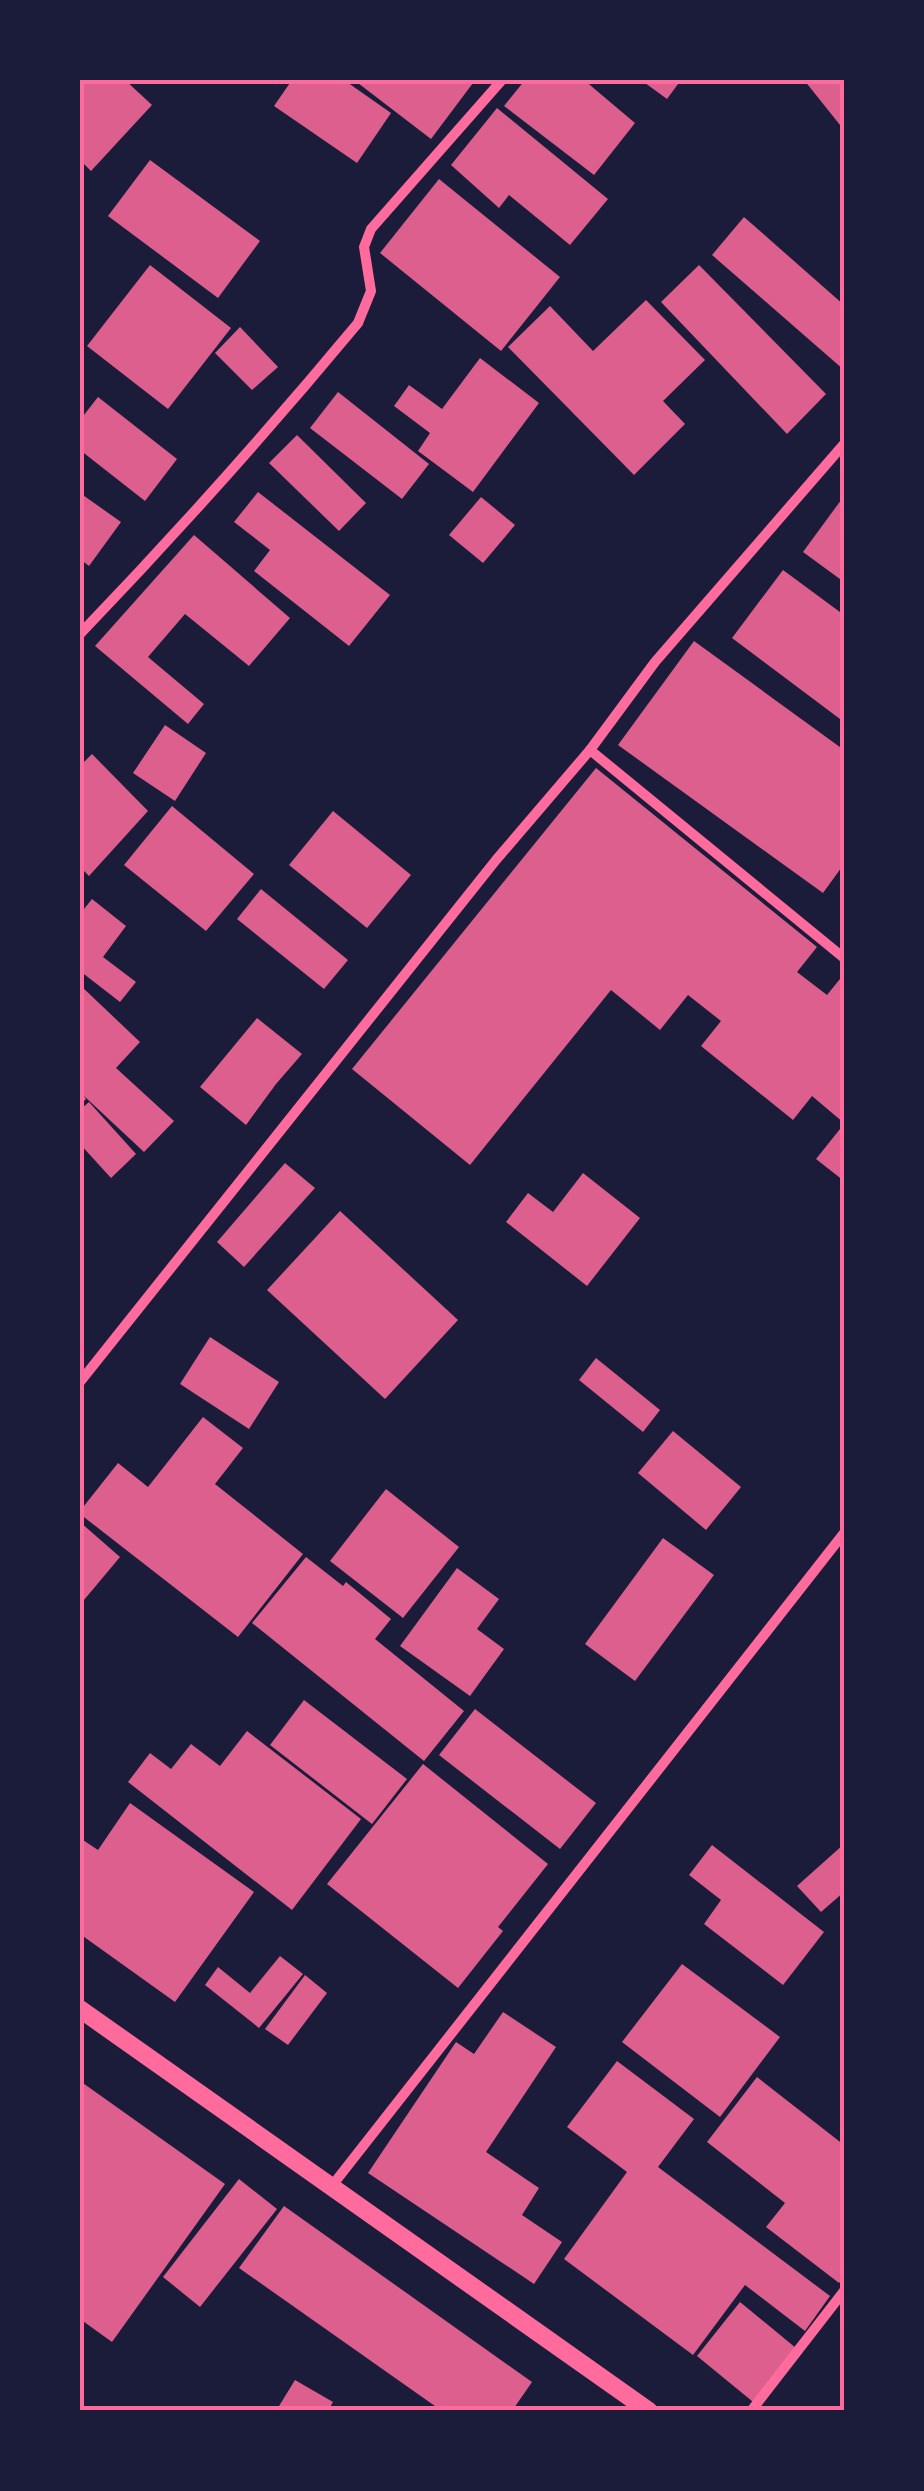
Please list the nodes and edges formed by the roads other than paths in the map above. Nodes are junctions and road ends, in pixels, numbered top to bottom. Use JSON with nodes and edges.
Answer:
{"nodes":[{"id":1,"x":502,"y":80,"type":"edge"},
{"id":2,"x":844,"y":444,"type":"edge"},
{"id":3,"x":80,"y":634,"type":"edge"},
{"id":4,"x":590,"y":750,"type":"junction"},
{"id":5,"x":844,"y":958,"type":"edge"},
{"id":6,"x":80,"y":1382,"type":"edge"},
{"id":7,"x":844,"y":1533,"type":"edge"},
{"id":8,"x":80,"y":2009,"type":"edge"},
{"id":9,"x":330,"y":2187,"type":"junction"},
{"id":10,"x":844,"y":2291,"type":"edge"},
{"id":11,"x":648,"y":2411,"type":"edge"},
{"id":12,"x":750,"y":2411,"type":"edge"}],
"edges":[{"from":1,"to":3,"type":"street"},
{"from":2,"to":4,"type":"street"},
{"from":4,"to":5,"type":"street"},
{"from":4,"to":6,"type":"street"},
{"from":7,"to":9,"type":"street"},
{"from":8,"to":9,"type":"street"},
{"from":9,"to":11,"type":"street"},
{"from":10,"to":12,"type":"street"}]}
